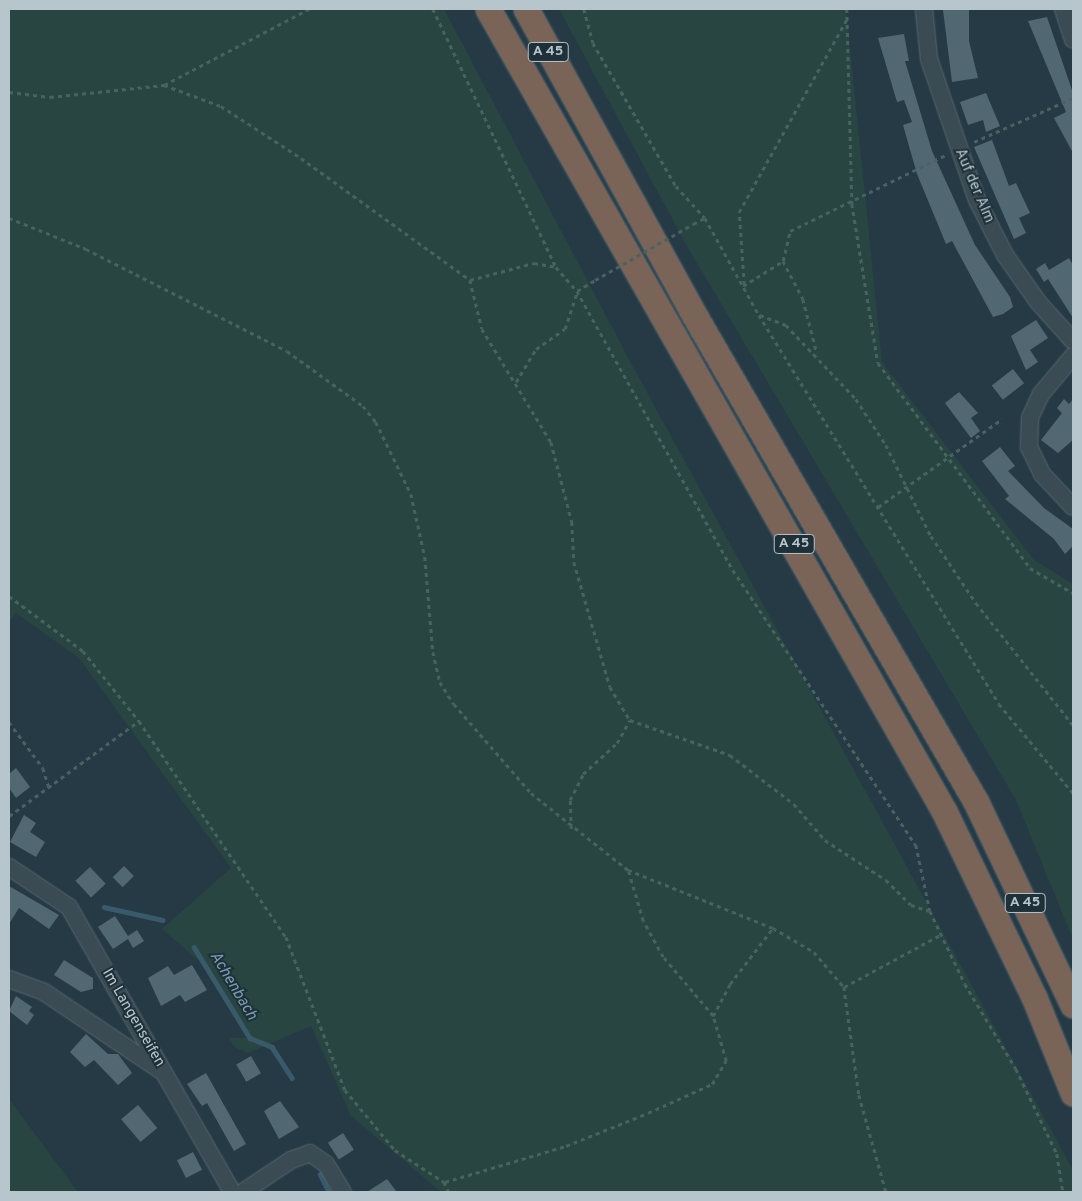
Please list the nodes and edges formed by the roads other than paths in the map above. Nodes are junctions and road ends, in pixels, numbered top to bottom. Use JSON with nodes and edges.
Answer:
{"nodes":[{"id":1,"x":488,"y":9,"type":"edge"},
{"id":2,"x":526,"y":9,"type":"edge"},
{"id":3,"x":924,"y":9,"type":"edge"},
{"id":4,"x":1063,"y":9,"type":"edge"},
{"id":5,"x":1073,"y":38,"type":"edge"},
{"id":6,"x":1073,"y":340,"type":"edge"},
{"id":7,"x":1073,"y":356,"type":"edge"},
{"id":8,"x":1073,"y":507,"type":"edge"},
{"id":9,"x":9,"y":867,"type":"edge"},
{"id":10,"x":9,"y":979,"type":"edge"},
{"id":11,"x":1073,"y":1005,"type":"edge"},
{"id":12,"x":163,"y":1072,"type":"junction"},
{"id":13,"x":1073,"y":1093,"type":"edge"},
{"id":14,"x":232,"y":1192,"type":"edge"},
{"id":15,"x":243,"y":1192,"type":"edge"},
{"id":16,"x":343,"y":1192,"type":"edge"}],
"edges":[{"from":1,"to":13,"type":"highway","number":"A 45"},
{"from":2,"to":11,"type":"highway","number":"A 45"},
{"from":3,"to":6,"type":"street","name":"Auf der Alm"},
{"from":4,"to":5,"type":"street"},
{"from":7,"to":8,"type":"street"},
{"from":9,"to":12,"type":"street","name":"Im Langenseifen"},
{"from":10,"to":12,"type":"street"},
{"from":12,"to":14,"type":"street","name":"Im Langenseifen"},
{"from":15,"to":16,"type":"street"}]}
